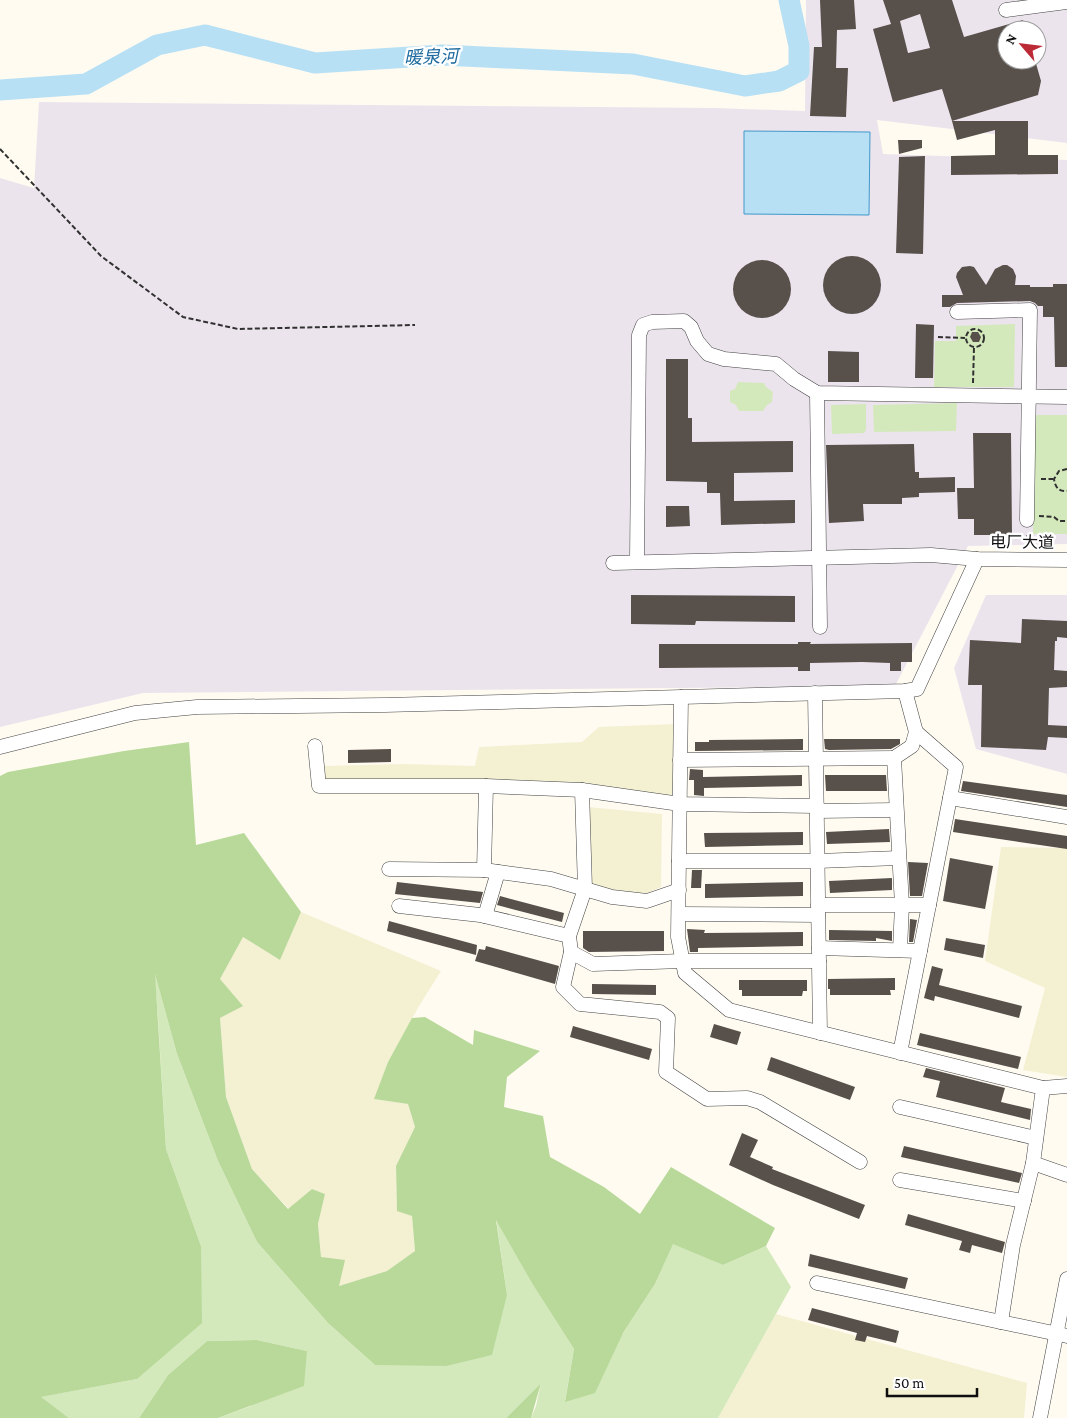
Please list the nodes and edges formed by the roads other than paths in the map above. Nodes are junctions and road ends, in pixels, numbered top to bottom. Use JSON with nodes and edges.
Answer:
{"nodes":[{"id":1,"x":1067,"y":2,"type":"edge"},
{"id":2,"x":1006,"y":10,"type":"dead end"},
{"id":3,"x":957,"y":312,"type":"dead end"},
{"id":4,"x":817,"y":393,"type":"junction"},
{"id":5,"x":1029,"y":396,"type":"junction"},
{"id":6,"x":1067,"y":397,"type":"edge"},
{"id":7,"x":1028,"y":518,"type":"road end"},
{"id":8,"x":819,"y":558,"type":"junction"},
{"id":9,"x":977,"y":559,"type":"junction"},
{"id":10,"x":1067,"y":560,"type":"edge"},
{"id":11,"x":613,"y":562,"type":"dead end"},
{"id":12,"x":637,"y":562,"type":"junction"},
{"id":13,"x":820,"y":627,"type":"dead end"},
{"id":14,"x":905,"y":691,"type":"junction"},
{"id":15,"x":815,"y":693,"type":"junction"},
{"id":16,"x":681,"y":697,"type":"junction"},
{"id":17,"x":916,"y":732,"type":"junction"},
{"id":18,"x":315,"y":746,"type":"dead end"},
{"id":19,"x":0,"y":747,"type":"edge"},
{"id":20,"x":894,"y":758,"type":"junction"},
{"id":21,"x":680,"y":760,"type":"junction"},
{"id":22,"x":816,"y":760,"type":"junction"},
{"id":23,"x":486,"y":786,"type":"junction"},
{"id":24,"x":582,"y":790,"type":"junction"},
{"id":25,"x":950,"y":798,"type":"junction"},
{"id":26,"x":680,"y":804,"type":"junction"},
{"id":27,"x":817,"y":809,"type":"junction"},
{"id":28,"x":896,"y":810,"type":"junction"},
{"id":29,"x":1067,"y":817,"type":"edge"},
{"id":30,"x":899,"y":858,"type":"junction"},
{"id":31,"x":679,"y":861,"type":"junction"},
{"id":32,"x":818,"y":861,"type":"junction"},
{"id":33,"x":389,"y":869,"type":"dead end"},
{"id":34,"x":491,"y":871,"type":"junction"},
{"id":35,"x":585,"y":889,"type":"junction"},
{"id":36,"x":679,"y":890,"type":"junction"},
{"id":37,"x":902,"y":905,"type":"junction"},
{"id":38,"x":929,"y":905,"type":"junction"},
{"id":39,"x":399,"y":906,"type":"dead end"},
{"id":40,"x":818,"y":910,"type":"junction"},
{"id":41,"x":679,"y":914,"type":"junction"},
{"id":42,"x":485,"y":916,"type":"junction"},
{"id":43,"x":569,"y":936,"type":"junction"},
{"id":44,"x":900,"y":950,"type":"junction"},
{"id":45,"x":920,"y":951,"type":"junction"},
{"id":46,"x":571,"y":952,"type":"junction"},
{"id":47,"x":819,"y":954,"type":"junction"},
{"id":48,"x":683,"y":961,"type":"junction"},
{"id":49,"x":820,"y":1033,"type":"junction"},
{"id":50,"x":900,"y":1053,"type":"junction"},
{"id":51,"x":1067,"y":1086,"type":"edge"},
{"id":52,"x":1043,"y":1088,"type":"junction"},
{"id":53,"x":900,"y":1107,"type":"dead end"},
{"id":54,"x":1036,"y":1138,"type":"junction"},
{"id":55,"x":860,"y":1162,"type":"dead end"},
{"id":56,"x":1032,"y":1163,"type":"junction"},
{"id":57,"x":1067,"y":1175,"type":"edge"},
{"id":58,"x":900,"y":1180,"type":"dead end"},
{"id":59,"x":1024,"y":1201,"type":"junction"},
{"id":60,"x":1067,"y":1282,"type":"edge"},
{"id":61,"x":817,"y":1283,"type":"dead end"},
{"id":62,"x":1001,"y":1322,"type":"junction"},
{"id":63,"x":1062,"y":1335,"type":"edge"},
{"id":64,"x":1040,"y":1418,"type":"edge"}],
"edges":[{"from":1,"to":2,"type":"street"},
{"from":3,"to":5,"type":"street"},
{"from":4,"to":5,"type":"street"},
{"from":4,"to":8,"type":"street"},
{"from":4,"to":12,"type":"street"},
{"from":5,"to":6,"type":"street"},
{"from":5,"to":7,"type":"street"},
{"from":8,"to":9,"type":"street","name":"电厂大道"},
{"from":8,"to":12,"type":"street","name":"电厂大道"},
{"from":8,"to":13,"type":"street"},
{"from":9,"to":10,"type":"street","name":"电厂大道"},
{"from":9,"to":14,"type":"street"},
{"from":11,"to":12,"type":"street","name":"电厂大道"},
{"from":14,"to":15,"type":"street"},
{"from":14,"to":17,"type":"street"},
{"from":15,"to":16,"type":"street"},
{"from":15,"to":22,"type":"street"},
{"from":16,"to":19,"type":"street"},
{"from":16,"to":21,"type":"street"},
{"from":17,"to":20,"type":"street"},
{"from":17,"to":25,"type":"street"},
{"from":18,"to":23,"type":"street"},
{"from":20,"to":22,"type":"street"},
{"from":20,"to":28,"type":"street"},
{"from":21,"to":22,"type":"street"},
{"from":21,"to":26,"type":"street"},
{"from":22,"to":27,"type":"street"},
{"from":23,"to":24,"type":"street"},
{"from":23,"to":34,"type":"street"},
{"from":24,"to":26,"type":"street"},
{"from":24,"to":35,"type":"street"},
{"from":25,"to":29,"type":"street"},
{"from":25,"to":38,"type":"street"},
{"from":26,"to":27,"type":"street"},
{"from":26,"to":31,"type":"street"},
{"from":27,"to":28,"type":"street"},
{"from":27,"to":32,"type":"street"},
{"from":28,"to":30,"type":"street"},
{"from":30,"to":32,"type":"street"},
{"from":30,"to":37,"type":"street"},
{"from":31,"to":32,"type":"street"},
{"from":31,"to":36,"type":"street"},
{"from":32,"to":40,"type":"street"},
{"from":33,"to":34,"type":"street"},
{"from":34,"to":35,"type":"street"},
{"from":34,"to":42,"type":"street"},
{"from":35,"to":36,"type":"street"},
{"from":35,"to":43,"type":"street"},
{"from":36,"to":41,"type":"street"},
{"from":37,"to":38,"type":"street"},
{"from":37,"to":40,"type":"street"},
{"from":37,"to":44,"type":"street"},
{"from":38,"to":45,"type":"street"},
{"from":39,"to":42,"type":"street"},
{"from":40,"to":41,"type":"street"},
{"from":40,"to":47,"type":"street"},
{"from":41,"to":48,"type":"street"},
{"from":42,"to":43,"type":"street"},
{"from":43,"to":46,"type":"street"},
{"from":44,"to":45,"type":"street"},
{"from":44,"to":47,"type":"street"},
{"from":45,"to":50,"type":"street"},
{"from":46,"to":48,"type":"street"},
{"from":46,"to":55,"type":"street"},
{"from":47,"to":48,"type":"street"},
{"from":47,"to":49,"type":"street"},
{"from":48,"to":49,"type":"street"},
{"from":49,"to":50,"type":"street"},
{"from":50,"to":52,"type":"street"},
{"from":51,"to":52,"type":"street"},
{"from":52,"to":54,"type":"street"},
{"from":53,"to":54,"type":"street"},
{"from":54,"to":56,"type":"street"},
{"from":56,"to":57,"type":"street"},
{"from":56,"to":59,"type":"street"},
{"from":58,"to":59,"type":"street"},
{"from":59,"to":62,"type":"street"},
{"from":60,"to":63,"type":"street"},
{"from":61,"to":62,"type":"street"},
{"from":62,"to":63,"type":"street"},
{"from":63,"to":64,"type":"street"}]}
